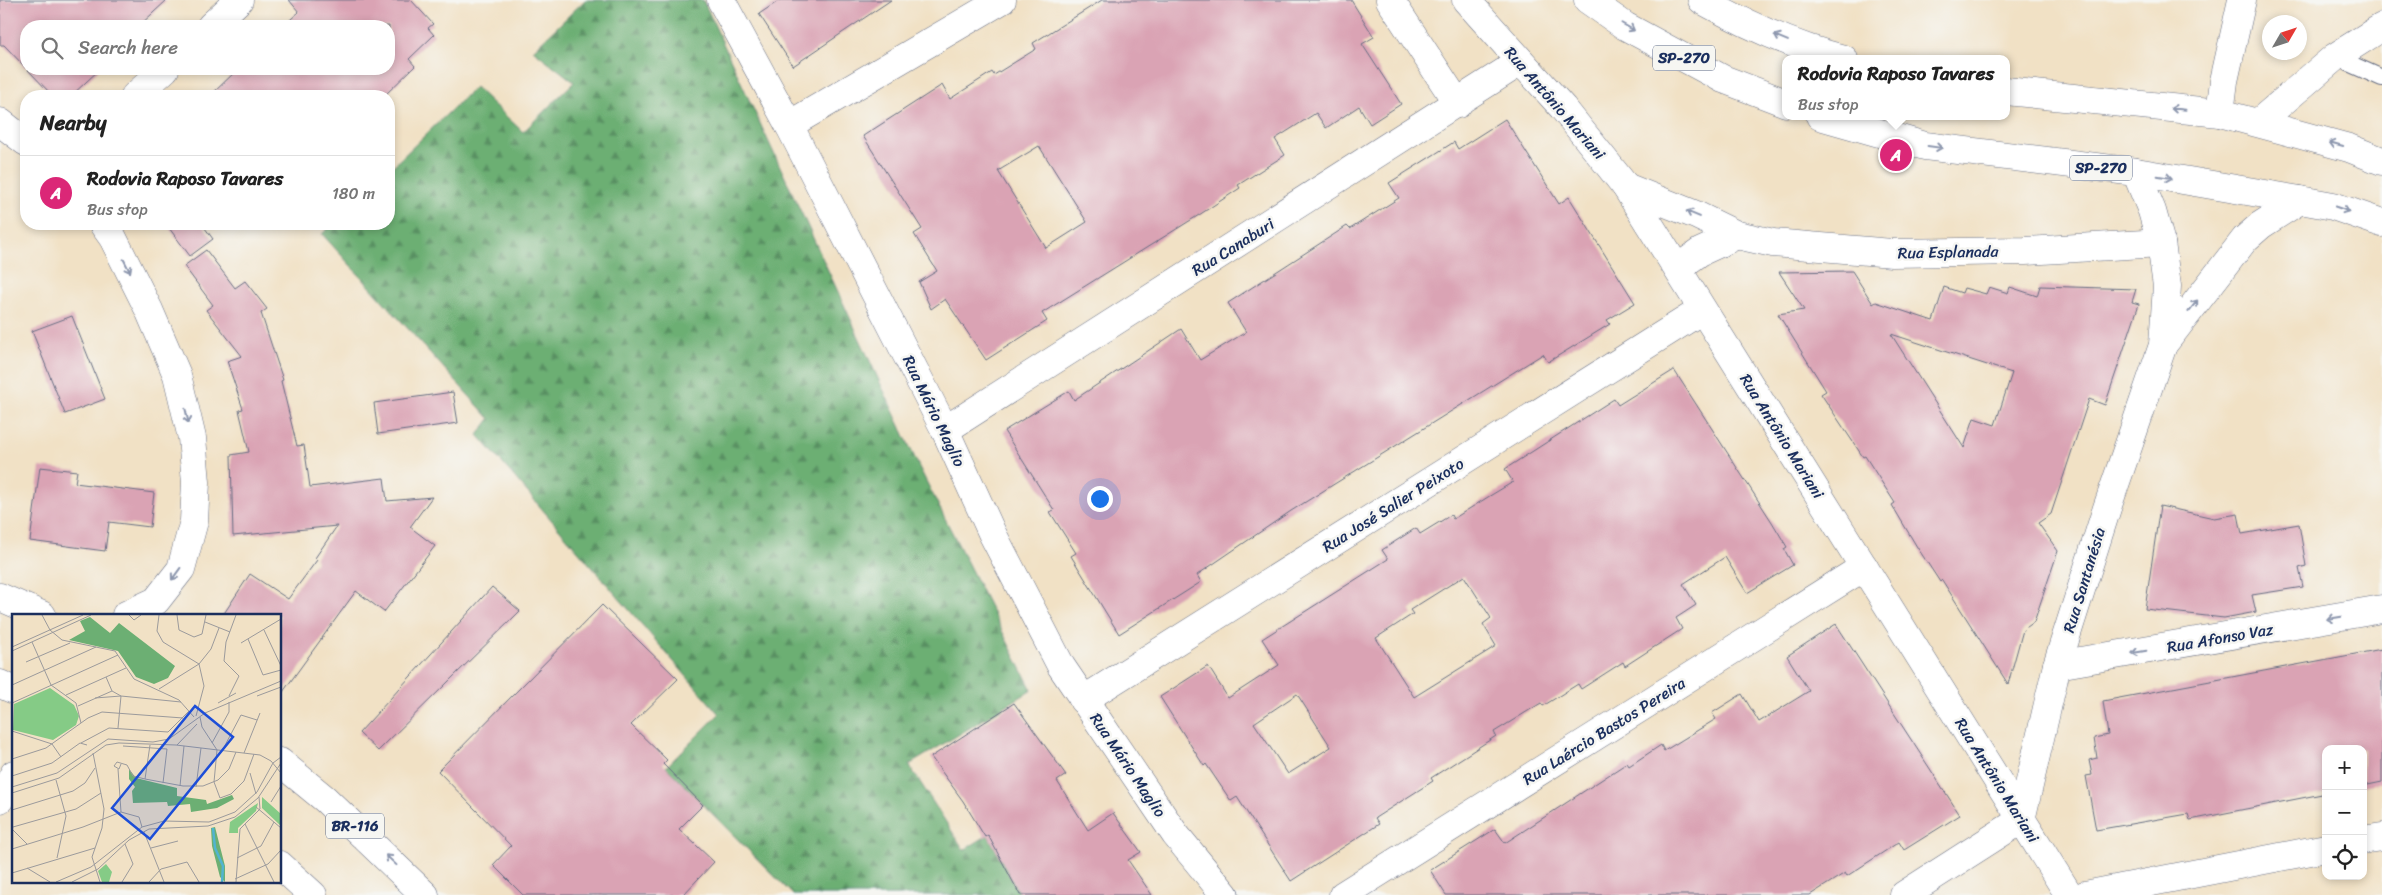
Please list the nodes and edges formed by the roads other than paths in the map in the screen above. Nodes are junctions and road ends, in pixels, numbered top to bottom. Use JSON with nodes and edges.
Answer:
{"nodes":[{"id":1,"x":239,"y":0,"type":"edge"},
{"id":2,"x":721,"y":0,"type":"edge"},
{"id":3,"x":1002,"y":0,"type":"edge"},
{"id":4,"x":1390,"y":0,"type":"edge"},
{"id":5,"x":1466,"y":0,"type":"edge"},
{"id":6,"x":1588,"y":0,"type":"edge"},
{"id":7,"x":1702,"y":0,"type":"edge"},
{"id":8,"x":2242,"y":0,"type":"edge"},
{"id":9,"x":217,"y":20,"type":"edge"},
{"id":10,"x":2382,"y":27,"type":"edge"},
{"id":11,"x":1828,"y":55,"type":"edge"},
{"id":12,"x":2335,"y":57,"type":"junction"},
{"id":13,"x":1520,"y":62,"type":"junction"},
{"id":14,"x":159,"y":75,"type":"edge"},
{"id":15,"x":2382,"y":78,"type":"edge"},
{"id":16,"x":142,"y":90,"type":"edge"},
{"id":17,"x":2010,"y":91,"type":"edge"},
{"id":18,"x":1782,"y":101,"type":"edge"},
{"id":19,"x":1458,"y":104,"type":"junction"},
{"id":20,"x":2220,"y":113,"type":"junction"},
{"id":21,"x":1834,"y":120,"type":"edge"},
{"id":22,"x":0,"y":122,"type":"edge"},
{"id":23,"x":2259,"y":122,"type":"junction"},
{"id":24,"x":789,"y":125,"type":"junction"},
{"id":25,"x":20,"y":137,"type":"edge"},
{"id":26,"x":2382,"y":161,"type":"edge"},
{"id":27,"x":2136,"y":172,"type":"junction"},
{"id":28,"x":1626,"y":187,"type":"junction"},
{"id":29,"x":2300,"y":200,"type":"junction"},
{"id":30,"x":2382,"y":223,"type":"edge"},
{"id":31,"x":107,"y":230,"type":"edge"},
{"id":32,"x":1737,"y":235,"type":"junction"},
{"id":33,"x":2161,"y":243,"type":"junction"},
{"id":34,"x":1678,"y":268,"type":"junction"},
{"id":35,"x":1702,"y":310,"type":"junction"},
{"id":36,"x":2163,"y":345,"type":"junction"},
{"id":37,"x":945,"y":430,"type":"junction"},
{"id":38,"x":1864,"y":567,"type":"junction"},
{"id":39,"x":0,"y":597,"type":"edge"},
{"id":40,"x":2382,"y":609,"type":"edge"},
{"id":41,"x":40,"y":614,"type":"edge"},
{"id":42,"x":128,"y":614,"type":"edge"},
{"id":43,"x":2057,"y":665,"type":"junction"},
{"id":44,"x":0,"y":684,"type":"edge"},
{"id":45,"x":12,"y":689,"type":"edge"},
{"id":46,"x":1084,"y":700,"type":"junction"},
{"id":47,"x":281,"y":763,"type":"edge"},
{"id":48,"x":12,"y":778,"type":"edge"},
{"id":49,"x":0,"y":799,"type":"edge"},
{"id":50,"x":2021,"y":820,"type":"junction"},
{"id":51,"x":2382,"y":837,"type":"edge"},
{"id":52,"x":2367,"y":839,"type":"edge"},
{"id":53,"x":2322,"y":849,"type":"edge"},
{"id":54,"x":281,"y":866,"type":"edge"},
{"id":55,"x":313,"y":895,"type":"edge"},
{"id":56,"x":425,"y":895,"type":"edge"},
{"id":57,"x":1225,"y":895,"type":"edge"},
{"id":58,"x":1343,"y":895,"type":"edge"},
{"id":59,"x":1904,"y":895,"type":"edge"},
{"id":60,"x":2069,"y":895,"type":"edge"},
{"id":61,"x":2085,"y":895,"type":"edge"}],
"edges":[{"from":1,"to":9,"type":"main road"},
{"from":2,"to":24,"type":"main road","name":"Rua Mário Maglio"},
{"from":3,"to":24,"type":"main road"},
{"from":4,"to":19,"type":"main road"},
{"from":5,"to":13,"type":"main road","name":"Rua Antônio Mariani"},
{"from":6,"to":18,"type":"main road","number":"SP-270","one_way":true},
{"from":11,"to":7,"type":"main road","one_way":true},
{"from":8,"to":20,"type":"main road"},
{"from":10,"to":12,"type":"main road"},
{"from":12,"to":15,"type":"lane"},
{"from":12,"to":23,"type":"main road"},
{"from":13,"to":19,"type":"main road","name":"Rua Canaburi"},
{"from":13,"to":28,"type":"main road","name":"Rua Antônio Mariani"},
{"from":14,"to":16,"type":"main road"},
{"from":20,"to":17,"type":"main road","one_way":true},
{"from":19,"to":37,"type":"main road","name":"Rua Canaburi"},
{"from":20,"to":23,"type":"main road"},
{"from":21,"to":27,"type":"main road","number":"SP-270","one_way":true},
{"from":22,"to":25,"type":"main road"},
{"from":26,"to":23,"type":"main road","one_way":true},
{"from":24,"to":37,"type":"main road","name":"Rua Mário Maglio"},
{"from":27,"to":29,"type":"main road","number":"SP-270","one_way":true},
{"from":27,"to":33,"type":"main road","name":"Rua Santanésia"},
{"from":32,"to":28,"type":"main road","name":"Rua Esplanada","one_way":true},
{"from":28,"to":34,"type":"main road","name":"Rua Antônio Mariani"},
{"from":29,"to":30,"type":"main road","number":"SP-270","one_way":true},
{"from":36,"to":29,"type":"main road","name":"Rua Santanésia","one_way":true},
{"from":31,"to":42,"type":"main road","one_way":true},
{"from":32,"to":33,"type":"main road","name":"Rua Esplanada"},
{"from":32,"to":34,"type":"main road"},
{"from":33,"to":36,"type":"main road","name":"Rua Santanésia"},
{"from":34,"to":35,"type":"main road","name":"Rua Antônio Mariani"},
{"from":35,"to":38,"type":"main road","name":"Rua Antônio Mariani"},
{"from":35,"to":46,"type":"main road","name":"Rua José Salier Peixoto"},
{"from":36,"to":43,"type":"main road","name":"Rua Santanésia"},
{"from":37,"to":46,"type":"main road","name":"Rua Mário Maglio"},
{"from":38,"to":50,"type":"main road","name":"Rua Antônio Mariani"},
{"from":38,"to":58,"type":"main road","name":"Rua Laércio Bastos Pereira"},
{"from":39,"to":41,"type":"main road"},
{"from":40,"to":43,"type":"main road","name":"Rua Afonso Vaz","one_way":true},
{"from":43,"to":50,"type":"main road","name":"Rua Santanésia"},
{"from":44,"to":45,"type":"main road"},
{"from":46,"to":57,"type":"main road","name":"Rua Mário Maglio"},
{"from":56,"to":47,"type":"main road","number":"BR-116","one_way":true},
{"from":48,"to":49,"type":"main road"},
{"from":50,"to":59,"type":"main road"},
{"from":50,"to":60,"type":"main road","name":"Rua Antônio Mariani"},
{"from":51,"to":52,"type":"main road"},
{"from":53,"to":61,"type":"main road"},
{"from":54,"to":55,"type":"main road"}]}
